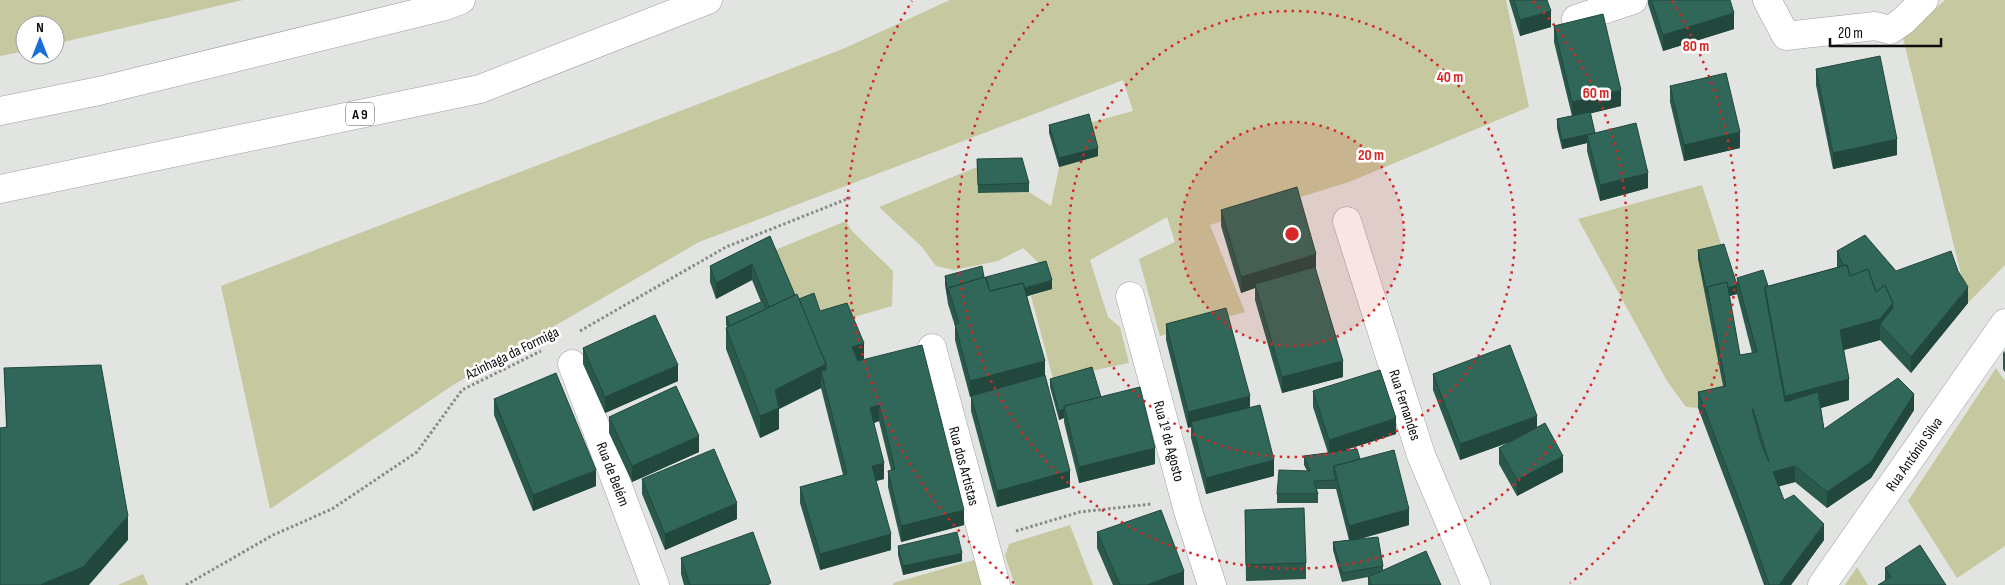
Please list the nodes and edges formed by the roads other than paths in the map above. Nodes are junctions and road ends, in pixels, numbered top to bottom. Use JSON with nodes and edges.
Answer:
{"nodes":[{"id":1,"x":461,"y":0,"type":"edge"},
{"id":2,"x":708,"y":0,"type":"edge"},
{"id":3,"x":1633,"y":0,"type":"edge"},
{"id":4,"x":1767,"y":0,"type":"edge"},
{"id":5,"x":1924,"y":0,"type":"edge"},
{"id":6,"x":1576,"y":19,"type":"edge"},
{"id":7,"x":0,"y":111,"type":"edge"},
{"id":8,"x":0,"y":189,"type":"edge"},
{"id":9,"x":1347,"y":221,"type":"dead end"},
{"id":10,"x":1130,"y":296,"type":"dead end"},
{"id":11,"x":2005,"y":322,"type":"edge"},
{"id":12,"x":932,"y":348,"type":"dead end"},
{"id":13,"x":572,"y":364,"type":"dead end"},
{"id":14,"x":655,"y":585,"type":"edge"},
{"id":15,"x":996,"y":585,"type":"edge"},
{"id":16,"x":1212,"y":585,"type":"edge"},
{"id":17,"x":1476,"y":585,"type":"edge"},
{"id":18,"x":1822,"y":585,"type":"edge"}],
"edges":[{"from":1,"to":7,"type":"main road"},
{"from":2,"to":8,"type":"main road","number":"A 9"},
{"from":3,"to":6,"type":"main road"},
{"from":4,"to":5,"type":"main road"},
{"from":9,"to":17,"type":"main road","name":"Rua Fernandes"},
{"from":10,"to":16,"type":"main road","name":"Rua 1º de Agosto"},
{"from":11,"to":18,"type":"main road","name":"Rua António Silva"},
{"from":12,"to":15,"type":"main road","name":"Rua dos Artistas"},
{"from":13,"to":14,"type":"main road","name":"Rua de Belém"}]}
